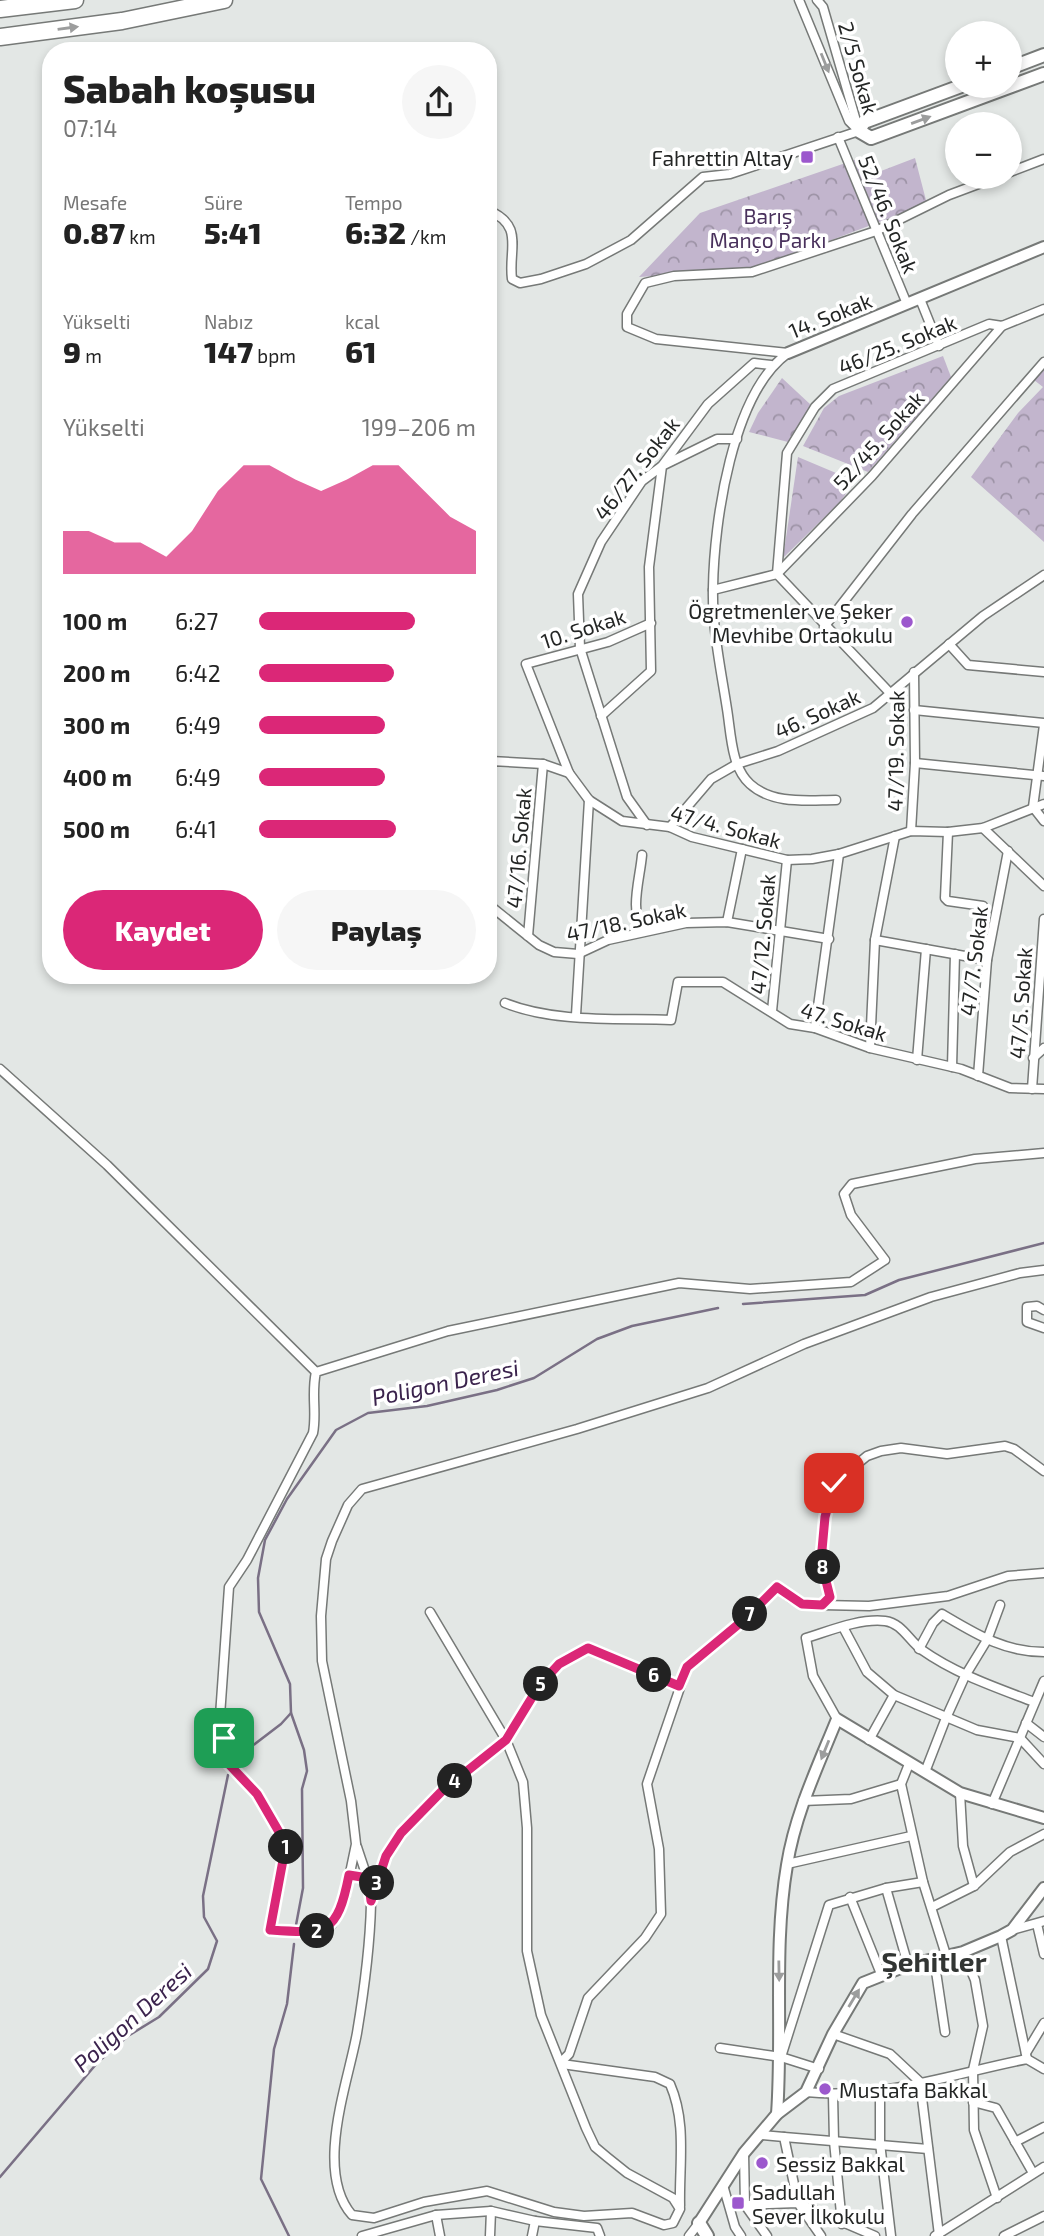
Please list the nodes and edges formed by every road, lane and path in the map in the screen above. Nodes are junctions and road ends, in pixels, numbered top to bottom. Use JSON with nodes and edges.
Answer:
{"nodes":[{"id":1,"x":75,"y":0,"type":"edge"},
{"id":2,"x":225,"y":0,"type":"edge"},
{"id":3,"x":799,"y":0,"type":"edge"},
{"id":4,"x":817,"y":0,"type":"edge"},
{"id":5,"x":0,"y":9,"type":"edge"},
{"id":6,"x":0,"y":37,"type":"edge"},
{"id":7,"x":1044,"y":55,"type":"edge"},
{"id":8,"x":1022,"y":63,"type":"edge"},
{"id":9,"x":1044,"y":74,"type":"edge"},
{"id":10,"x":945,"y":92,"type":"edge"},
{"id":11,"x":859,"y":131,"type":"junction"},
{"id":12,"x":838,"y":138,"type":"junction"},
{"id":13,"x":1044,"y":159,"type":"edge"},
{"id":14,"x":1022,"y":167,"type":"edge"},
{"id":15,"x":964,"y":189,"type":"edge"},
{"id":16,"x":497,"y":214,"type":"edge"},
{"id":17,"x":876,"y":231,"type":"junction"},
{"id":18,"x":1044,"y":247,"type":"edge"},
{"id":19,"x":920,"y":299,"type":"junction"},
{"id":20,"x":907,"y":304,"type":"junction"},
{"id":21,"x":1044,"y":309,"type":"edge"},
{"id":22,"x":1002,"y":326,"type":"junction"},
{"id":23,"x":939,"y":346,"type":"junction"},
{"id":24,"x":788,"y":353,"type":"junction"},
{"id":25,"x":1044,"y":362,"type":"edge"},
{"id":26,"x":771,"y":365,"type":"junction"},
{"id":27,"x":737,"y":439,"type":"junction"},
{"id":28,"x":662,"y":466,"type":"junction"},
{"id":29,"x":777,"y":574,"type":"junction"},
{"id":30,"x":1044,"y":575,"type":"edge"},
{"id":31,"x":713,"y":590,"type":"junction"},
{"id":32,"x":651,"y":623,"type":"junction"},
{"id":33,"x":824,"y":627,"type":"junction"},
{"id":34,"x":949,"y":644,"type":"junction"},
{"id":35,"x":580,"y":648,"type":"junction"},
{"id":36,"x":526,"y":664,"type":"joint"},
{"id":37,"x":914,"y":672,"type":"junction"},
{"id":38,"x":1044,"y":672,"type":"edge"},
{"id":39,"x":890,"y":693,"type":"junction"},
{"id":40,"x":914,"y":710,"type":"junction"},
{"id":41,"x":601,"y":716,"type":"junction"},
{"id":42,"x":1044,"y":724,"type":"edge"},
{"id":43,"x":497,"y":761,"type":"edge"},
{"id":44,"x":915,"y":763,"type":"junction"},
{"id":45,"x":543,"y":764,"type":"junction"},
{"id":46,"x":737,"y":764,"type":"junction"},
{"id":47,"x":569,"y":773,"type":"junction"},
{"id":48,"x":1041,"y":776,"type":"edge"},
{"id":49,"x":589,"y":800,"type":"junction"},
{"id":50,"x":836,"y":800,"type":"dead end"},
{"id":51,"x":1044,"y":804,"type":"edge"},
{"id":52,"x":1033,"y":807,"type":"junction"},
{"id":53,"x":1044,"y":821,"type":"edge"},
{"id":54,"x":648,"y":825,"type":"junction"},
{"id":55,"x":670,"y":827,"type":"junction"},
{"id":56,"x":983,"y":828,"type":"junction"},
{"id":57,"x":911,"y":831,"type":"junction"},
{"id":58,"x":948,"y":832,"type":"junction"},
{"id":59,"x":895,"y":836,"type":"junction"},
{"id":60,"x":743,"y":849,"type":"junction"},
{"id":61,"x":1008,"y":851,"type":"junction"},
{"id":62,"x":839,"y":854,"type":"junction"},
{"id":63,"x":642,"y":855,"type":"dead end"},
{"id":64,"x":787,"y":860,"type":"junction"},
{"id":65,"x":1044,"y":886,"type":"edge"},
{"id":66,"x":983,"y":906,"type":"dead end"},
{"id":67,"x":497,"y":911,"type":"edge"},
{"id":68,"x":1044,"y":919,"type":"edge"},
{"id":69,"x":727,"y":922,"type":"junction"},
{"id":70,"x":1043,"y":929,"type":"edge"},
{"id":71,"x":779,"y":930,"type":"junction"},
{"id":72,"x":643,"y":931,"type":"junction"},
{"id":73,"x":528,"y":936,"type":"junction"},
{"id":74,"x":829,"y":939,"type":"junction"},
{"id":75,"x":875,"y":940,"type":"junction"},
{"id":76,"x":926,"y":949,"type":"junction"},
{"id":77,"x":578,"y":954,"type":"junction"},
{"id":78,"x":956,"y":954,"type":"junction"},
{"id":79,"x":987,"y":960,"type":"junction"},
{"id":80,"x":505,"y":1003,"type":"dead end"},
{"id":81,"x":772,"y":1011,"type":"junction"},
{"id":82,"x":576,"y":1016,"type":"junction"},
{"id":83,"x":815,"y":1028,"type":"junction"},
{"id":84,"x":870,"y":1048,"type":"junction"},
{"id":85,"x":1044,"y":1048,"type":"edge"},
{"id":86,"x":1033,"y":1058,"type":"junction"},
{"id":87,"x":917,"y":1060,"type":"junction"},
{"id":88,"x":952,"y":1067,"type":"junction"},
{"id":89,"x":0,"y":1069,"type":"edge"},
{"id":90,"x":978,"y":1076,"type":"junction"},
{"id":91,"x":1044,"y":1089,"type":"edge"},
{"id":92,"x":1032,"y":1090,"type":"junction"},
{"id":93,"x":1044,"y":1153,"type":"edge"},
{"id":94,"x":1044,"y":1270,"type":"edge"},
{"id":95,"x":1044,"y":1310,"type":"edge"},
{"id":96,"x":1044,"y":1328,"type":"edge"},
{"id":97,"x":316,"y":1372,"type":"junction"},
{"id":98,"x":1044,"y":1471,"type":"edge"},
{"id":99,"x":1044,"y":1573,"type":"edge"},
{"id":100,"x":822,"y":1605,"type":"junction"},
{"id":101,"x":1000,"y":1605,"type":"dead end"},
{"id":102,"x":430,"y":1612,"type":"dead end"},
{"id":103,"x":843,"y":1627,"type":"junction"},
{"id":104,"x":987,"y":1640,"type":"junction"},
{"id":105,"x":919,"y":1649,"type":"junction"},
{"id":106,"x":1044,"y":1653,"type":"edge"},
{"id":107,"x":965,"y":1676,"type":"junction"},
{"id":108,"x":1044,"y":1682,"type":"edge"},
{"id":109,"x":679,"y":1686,"type":"junction"},
{"id":110,"x":894,"y":1695,"type":"junction"},
{"id":111,"x":1034,"y":1702,"type":"junction"},
{"id":112,"x":946,"y":1718,"type":"junction"},
{"id":113,"x":837,"y":1719,"type":"junction"},
{"id":114,"x":1026,"y":1723,"type":"junction"},
{"id":115,"x":1044,"y":1737,"type":"edge"},
{"id":116,"x":1020,"y":1738,"type":"junction"},
{"id":117,"x":506,"y":1740,"type":"junction"},
{"id":118,"x":869,"y":1740,"type":"junction"},
{"id":119,"x":909,"y":1764,"type":"junction"},
{"id":120,"x":1044,"y":1764,"type":"edge"},
{"id":121,"x":925,"y":1772,"type":"junction"},
{"id":122,"x":901,"y":1784,"type":"junction"},
{"id":123,"x":960,"y":1793,"type":"junction"},
{"id":124,"x":803,"y":1801,"type":"junction"},
{"id":125,"x":992,"y":1804,"type":"junction"},
{"id":126,"x":1044,"y":1818,"type":"edge"},
{"id":127,"x":1044,"y":1834,"type":"edge"},
{"id":128,"x":911,"y":1836,"type":"junction"},
{"id":129,"x":356,"y":1844,"type":"junction"},
{"id":130,"x":787,"y":1864,"type":"junction"},
{"id":131,"x":349,"y":1875,"type":"junction"},
{"id":132,"x":368,"y":1878,"type":"junction"},
{"id":133,"x":923,"y":1882,"type":"junction"},
{"id":134,"x":974,"y":1886,"type":"junction"},
{"id":135,"x":886,"y":1888,"type":"junction"},
{"id":136,"x":1044,"y":1888,"type":"edge"},
{"id":137,"x":850,"y":1897,"type":"junction"},
{"id":138,"x":371,"y":1901,"type":"junction"},
{"id":139,"x":932,"y":1907,"type":"junction"},
{"id":140,"x":1041,"y":1923,"type":"edge"},
{"id":141,"x":1012,"y":1930,"type":"junction"},
{"id":142,"x":1001,"y":1936,"type":"junction"},
{"id":143,"x":963,"y":1952,"type":"junction"},
{"id":144,"x":1044,"y":1954,"type":"edge"},
{"id":145,"x":946,"y":1955,"type":"junction"},
{"id":146,"x":934,"y":1958,"type":"junction"},
{"id":147,"x":908,"y":1965,"type":"junction"},
{"id":148,"x":881,"y":1974,"type":"junction"},
{"id":149,"x":1044,"y":2023,"type":"edge"},
{"id":150,"x":945,"y":2032,"type":"dead end"},
{"id":151,"x":833,"y":2034,"type":"junction"},
{"id":152,"x":720,"y":2048,"type":"dead end"},
{"id":153,"x":1026,"y":2056,"type":"junction"},
{"id":154,"x":781,"y":2057,"type":"junction"},
{"id":155,"x":561,"y":2063,"type":"junction"},
{"id":156,"x":1044,"y":2068,"type":"edge"},
{"id":157,"x":819,"y":2069,"type":"junction"},
{"id":158,"x":973,"y":2070,"type":"junction"},
{"id":159,"x":920,"y":2082,"type":"junction"},
{"id":160,"x":880,"y":2090,"type":"junction"},
{"id":161,"x":806,"y":2092,"type":"junction"},
{"id":162,"x":833,"y":2095,"type":"junction"},
{"id":163,"x":973,"y":2102,"type":"junction"},
{"id":164,"x":777,"y":2114,"type":"junction"},
{"id":165,"x":1044,"y":2127,"type":"edge"},
{"id":166,"x":761,"y":2134,"type":"junction"},
{"id":167,"x":784,"y":2137,"type":"junction"},
{"id":168,"x":834,"y":2141,"type":"junction"},
{"id":169,"x":1015,"y":2142,"type":"junction"},
{"id":170,"x":880,"y":2143,"type":"junction"},
{"id":171,"x":928,"y":2148,"type":"junction"},
{"id":172,"x":744,"y":2153,"type":"junction"},
{"id":173,"x":1044,"y":2167,"type":"edge"},
{"id":174,"x":1033,"y":2173,"type":"junction"},
{"id":175,"x":723,"y":2185,"type":"junction"},
{"id":176,"x":997,"y":2198,"type":"junction"},
{"id":177,"x":798,"y":2203,"type":"junction"},
{"id":178,"x":745,"y":2205,"type":"junction"},
{"id":179,"x":680,"y":2209,"type":"junction"},
{"id":180,"x":491,"y":2211,"type":"junction"},
{"id":181,"x":436,"y":2215,"type":"junction"},
{"id":182,"x":1044,"y":2216,"type":"edge"},
{"id":183,"x":535,"y":2221,"type":"junction"},
{"id":184,"x":699,"y":2223,"type":"junction"},
{"id":185,"x":842,"y":2224,"type":"junction"},
{"id":186,"x":362,"y":2236,"type":"edge"},
{"id":187,"x":440,"y":2236,"type":"edge"},
{"id":188,"x":489,"y":2236,"type":"edge"},
{"id":189,"x":532,"y":2236,"type":"edge"},
{"id":190,"x":600,"y":2236,"type":"edge"},
{"id":191,"x":689,"y":2236,"type":"edge"},
{"id":192,"x":706,"y":2236,"type":"edge"},
{"id":193,"x":741,"y":2236,"type":"edge"},
{"id":194,"x":767,"y":2236,"type":"edge"},
{"id":195,"x":821,"y":2236,"type":"edge"},
{"id":196,"x":875,"y":2236,"type":"edge"},
{"id":197,"x":891,"y":2236,"type":"edge"},
{"id":198,"x":937,"y":2236,"type":"edge"},
{"id":199,"x":1004,"y":2236,"type":"edge"}],
"edges":[{"from":1,"to":5,"type":"highway"},
{"from":6,"to":2,"type":"highway","one_way":true},
{"from":3,"to":11,"type":"street","name":"2/5 Sokak","one_way":true},
{"from":4,"to":11,"type":"street","name":"2/5 Sokak"},
{"from":7,"to":8,"type":"main road"},
{"from":11,"to":9,"type":"main road","one_way":true},
{"from":10,"to":11,"type":"main road"},
{"from":11,"to":12,"type":"street"},
{"from":12,"to":16,"type":"street"},
{"from":12,"to":17,"type":"street","name":"52/46. Sokak"},
{"from":13,"to":14,"type":"street"},
{"from":15,"to":17,"type":"street"},
{"from":17,"to":20,"type":"street","name":"52/46. Sokak"},
{"from":17,"to":24,"type":"street","name":"14. Sokak"},
{"from":18,"to":19,"type":"street","name":"14. Sokak"},
{"from":19,"to":20,"type":"street","name":"14. Sokak"},
{"from":19,"to":23,"type":"street","name":"52/46. Sokak"},
{"from":20,"to":24,"type":"street","name":"14. Sokak"},
{"from":21,"to":22,"type":"street","name":"46/25. Sokak"},
{"from":22,"to":23,"type":"street","name":"46/25. Sokak"},
{"from":22,"to":29,"type":"street","name":"52/45. Sokak"},
{"from":23,"to":29,"type":"street","name":"46/25. Sokak"},
{"from":24,"to":26,"type":"street"},
{"from":25,"to":33,"type":"street"},
{"from":26,"to":27,"type":"street"},
{"from":26,"to":28,"type":"street","name":"46/27. Sokak"},
{"from":27,"to":28,"type":"street"},
{"from":27,"to":31,"type":"street"},
{"from":28,"to":32,"type":"street"},
{"from":28,"to":35,"type":"street","name":"46/27. Sokak"},
{"from":29,"to":31,"type":"street"},
{"from":29,"to":33,"type":"street"},
{"from":30,"to":34,"type":"street","name":"46. Sokak"},
{"from":31,"to":46,"type":"street"},
{"from":32,"to":35,"type":"street","name":"10. Sokak"},
{"from":32,"to":41,"type":"street"},
{"from":33,"to":39,"type":"street"},
{"from":34,"to":37,"type":"street","name":"46. Sokak"},
{"from":34,"to":38,"type":"street"},
{"from":35,"to":36,"type":"street","name":"10. Sokak"},
{"from":35,"to":41,"type":"street","name":"46/27. Sokak"},
{"from":36,"to":47,"type":"street","name":"47/4. Sokak"},
{"from":37,"to":39,"type":"street","name":"46. Sokak"},
{"from":37,"to":40,"type":"street","name":"47/19. Sokak"},
{"from":39,"to":46,"type":"street","name":"46. Sokak"},
{"from":40,"to":42,"type":"street"},
{"from":40,"to":44,"type":"street","name":"47/19. Sokak"},
{"from":41,"to":54,"type":"street","name":"46/27. Sokak"},
{"from":42,"to":48,"type":"street"},
{"from":43,"to":45,"type":"street"},
{"from":44,"to":48,"type":"street"},
{"from":44,"to":57,"type":"street","name":"47/19. Sokak"},
{"from":45,"to":47,"type":"street"},
{"from":45,"to":73,"type":"street","name":"47/16. Sokak"},
{"from":46,"to":50,"type":"street"},
{"from":46,"to":55,"type":"street","name":"46. Sokak"},
{"from":47,"to":49,"type":"street","name":"47/4. Sokak"},
{"from":48,"to":52,"type":"street"},
{"from":49,"to":54,"type":"street","name":"47/4. Sokak"},
{"from":49,"to":77,"type":"street"},
{"from":51,"to":52,"type":"street","name":"47/4. Sokak"},
{"from":52,"to":53,"type":"street"},
{"from":52,"to":56,"type":"street","name":"47/4. Sokak"},
{"from":54,"to":55,"type":"street","name":"47/4. Sokak"},
{"from":55,"to":60,"type":"street","name":"47/4. Sokak"},
{"from":56,"to":58,"type":"street","name":"47/4. Sokak"},
{"from":56,"to":61,"type":"street"},
{"from":57,"to":58,"type":"street","name":"47/4. Sokak"},
{"from":57,"to":59,"type":"street","name":"47/4. Sokak"},
{"from":58,"to":66,"type":"street"},
{"from":59,"to":62,"type":"street","name":"47/4. Sokak"},
{"from":59,"to":75,"type":"street"},
{"from":60,"to":64,"type":"street","name":"47/4. Sokak"},
{"from":60,"to":69,"type":"street"},
{"from":61,"to":65,"type":"street"},
{"from":61,"to":79,"type":"street","name":"47/7. Sokak"},
{"from":62,"to":64,"type":"street","name":"47/4. Sokak"},
{"from":62,"to":74,"type":"street"},
{"from":63,"to":72,"type":"street"},
{"from":64,"to":71,"type":"street","name":"47/12. Sokak"},
{"from":67,"to":73,"type":"street","name":"47/18. Sokak"},
{"from":68,"to":70,"type":"street","name":"47/5. Sokak"},
{"from":69,"to":71,"type":"street","name":"47/18. Sokak"},
{"from":69,"to":72,"type":"street","name":"47/18. Sokak"},
{"from":70,"to":86,"type":"street","name":"47/5. Sokak"},
{"from":71,"to":74,"type":"street","name":"47/18. Sokak"},
{"from":71,"to":81,"type":"street","name":"47/12. Sokak"},
{"from":72,"to":77,"type":"street","name":"47/18. Sokak"},
{"from":73,"to":77,"type":"street","name":"47/18. Sokak"},
{"from":74,"to":83,"type":"street"},
{"from":75,"to":76,"type":"street"},
{"from":75,"to":84,"type":"street"},
{"from":76,"to":78,"type":"street"},
{"from":76,"to":87,"type":"street"},
{"from":77,"to":82,"type":"street"},
{"from":78,"to":79,"type":"street"},
{"from":78,"to":88,"type":"street"},
{"from":79,"to":90,"type":"street","name":"47/7. Sokak"},
{"from":80,"to":82,"type":"street","name":"47. Sokak"},
{"from":81,"to":82,"type":"street","name":"47. Sokak"},
{"from":81,"to":83,"type":"street","name":"47. Sokak"},
{"from":83,"to":84,"type":"street","name":"47. Sokak"},
{"from":84,"to":87,"type":"street","name":"47. Sokak"},
{"from":85,"to":86,"type":"street"},
{"from":86,"to":92,"type":"street","name":"47/5. Sokak"},
{"from":87,"to":88,"type":"street","name":"47. Sokak"},
{"from":88,"to":90,"type":"street","name":"47. Sokak"},
{"from":89,"to":97,"type":"street"},
{"from":90,"to":92,"type":"street","name":"47. Sokak"},
{"from":91,"to":92,"type":"street","name":"47. Sokak"},
{"from":93,"to":97,"type":"street"},
{"from":94,"to":129,"type":"street"},
{"from":95,"to":96,"type":"street"},
{"from":97,"to":131,"type":"street"},
{"from":98,"to":100,"type":"street"},
{"from":99,"to":100,"type":"street"},
{"from":100,"to":109,"type":"street"},
{"from":101,"to":104,"type":"street"},
{"from":102,"to":117,"type":"street"},
{"from":103,"to":105,"type":"street"},
{"from":103,"to":110,"type":"street"},
{"from":103,"to":113,"type":"street"},
{"from":104,"to":105,"type":"street"},
{"from":104,"to":106,"type":"street"},
{"from":104,"to":107,"type":"street"},
{"from":105,"to":107,"type":"street"},
{"from":107,"to":111,"type":"street"},
{"from":107,"to":112,"type":"street"},
{"from":108,"to":111,"type":"street"},
{"from":109,"to":117,"type":"street"},
{"from":109,"to":155,"type":"street"},
{"from":110,"to":112,"type":"street"},
{"from":110,"to":118,"type":"street"},
{"from":111,"to":114,"type":"street"},
{"from":112,"to":116,"type":"street"},
{"from":112,"to":121,"type":"street"},
{"from":113,"to":118,"type":"street"},
{"from":113,"to":124,"type":"street","one_way":true},
{"from":114,"to":115,"type":"street"},
{"from":114,"to":116,"type":"street"},
{"from":116,"to":120,"type":"street"},
{"from":116,"to":125,"type":"street"},
{"from":117,"to":138,"type":"street"},
{"from":117,"to":155,"type":"street"},
{"from":118,"to":119,"type":"street"},
{"from":119,"to":121,"type":"street"},
{"from":119,"to":122,"type":"street"},
{"from":121,"to":123,"type":"street"},
{"from":122,"to":124,"type":"street"},
{"from":122,"to":128,"type":"street"},
{"from":123,"to":125,"type":"street"},
{"from":123,"to":134,"type":"street"},
{"from":124,"to":130,"type":"street"},
{"from":125,"to":126,"type":"street"},
{"from":127,"to":134,"type":"street"},
{"from":128,"to":130,"type":"street"},
{"from":128,"to":133,"type":"street"},
{"from":129,"to":131,"type":"street"},
{"from":129,"to":132,"type":"street"},
{"from":130,"to":154,"type":"street","one_way":true},
{"from":131,"to":132,"type":"street"},
{"from":132,"to":138,"type":"street"},
{"from":133,"to":135,"type":"street"},
{"from":133,"to":139,"type":"street"},
{"from":134,"to":139,"type":"street"},
{"from":135,"to":137,"type":"street"},
{"from":135,"to":147,"type":"street"},
{"from":136,"to":141,"type":"street"},
{"from":137,"to":148,"type":"street"},
{"from":137,"to":154,"type":"street"},
{"from":138,"to":179,"type":"street"},
{"from":139,"to":145,"type":"street"},
{"from":140,"to":141,"type":"street"},
{"from":140,"to":144,"type":"street"},
{"from":141,"to":142,"type":"street"},
{"from":142,"to":143,"type":"street"},
{"from":142,"to":153,"type":"street"},
{"from":143,"to":145,"type":"street"},
{"from":143,"to":158,"type":"street"},
{"from":145,"to":146,"type":"street"},
{"from":146,"to":147,"type":"street"},
{"from":146,"to":150,"type":"street"},
{"from":147,"to":148,"type":"street"},
{"from":151,"to":148,"type":"street","one_way":true},
{"from":149,"to":153,"type":"street"},
{"from":151,"to":157,"type":"street"},
{"from":151,"to":159,"type":"street"},
{"from":152,"to":154,"type":"street"},
{"from":153,"to":156,"type":"street"},
{"from":153,"to":158,"type":"street"},
{"from":154,"to":157,"type":"street"},
{"from":154,"to":164,"type":"street"},
{"from":155,"to":179,"type":"street"},
{"from":155,"to":179,"type":"street"},
{"from":157,"to":161,"type":"street"},
{"from":158,"to":159,"type":"street"},
{"from":158,"to":163,"type":"street"},
{"from":159,"to":160,"type":"street"},
{"from":159,"to":171,"type":"street"},
{"from":160,"to":162,"type":"street"},
{"from":160,"to":170,"type":"street"},
{"from":161,"to":162,"type":"street"},
{"from":161,"to":164,"type":"street"},
{"from":162,"to":168,"type":"street"},
{"from":163,"to":169,"type":"street"},
{"from":163,"to":176,"type":"street"},
{"from":164,"to":166,"type":"street"},
{"from":165,"to":169,"type":"street"},
{"from":166,"to":167,"type":"street"},
{"from":166,"to":172,"type":"street"},
{"from":167,"to":168,"type":"street"},
{"from":167,"to":177,"type":"street"},
{"from":168,"to":170,"type":"street"},
{"from":168,"to":185,"type":"street"},
{"from":169,"to":174,"type":"street"},
{"from":170,"to":171,"type":"street"},
{"from":170,"to":197,"type":"street"},
{"from":171,"to":198,"type":"street"},
{"from":172,"to":175,"type":"street"},
{"from":172,"to":178,"type":"street"},
{"from":173,"to":174,"type":"street"},
{"from":174,"to":176,"type":"street"},
{"from":175,"to":184,"type":"street"},
{"from":175,"to":193,"type":"street"},
{"from":176,"to":198,"type":"street"},
{"from":177,"to":178,"type":"street"},
{"from":177,"to":185,"type":"street"},
{"from":177,"to":195,"type":"street"},
{"from":178,"to":194,"type":"street"},
{"from":180,"to":181,"type":"street"},
{"from":180,"to":183,"type":"street"},
{"from":180,"to":188,"type":"street"},
{"from":181,"to":186,"type":"street"},
{"from":181,"to":187,"type":"street"},
{"from":182,"to":199,"type":"street"},
{"from":183,"to":189,"type":"street"},
{"from":183,"to":190,"type":"street"},
{"from":184,"to":191,"type":"street"},
{"from":184,"to":192,"type":"main road"},
{"from":185,"to":196,"type":"street"}]}
